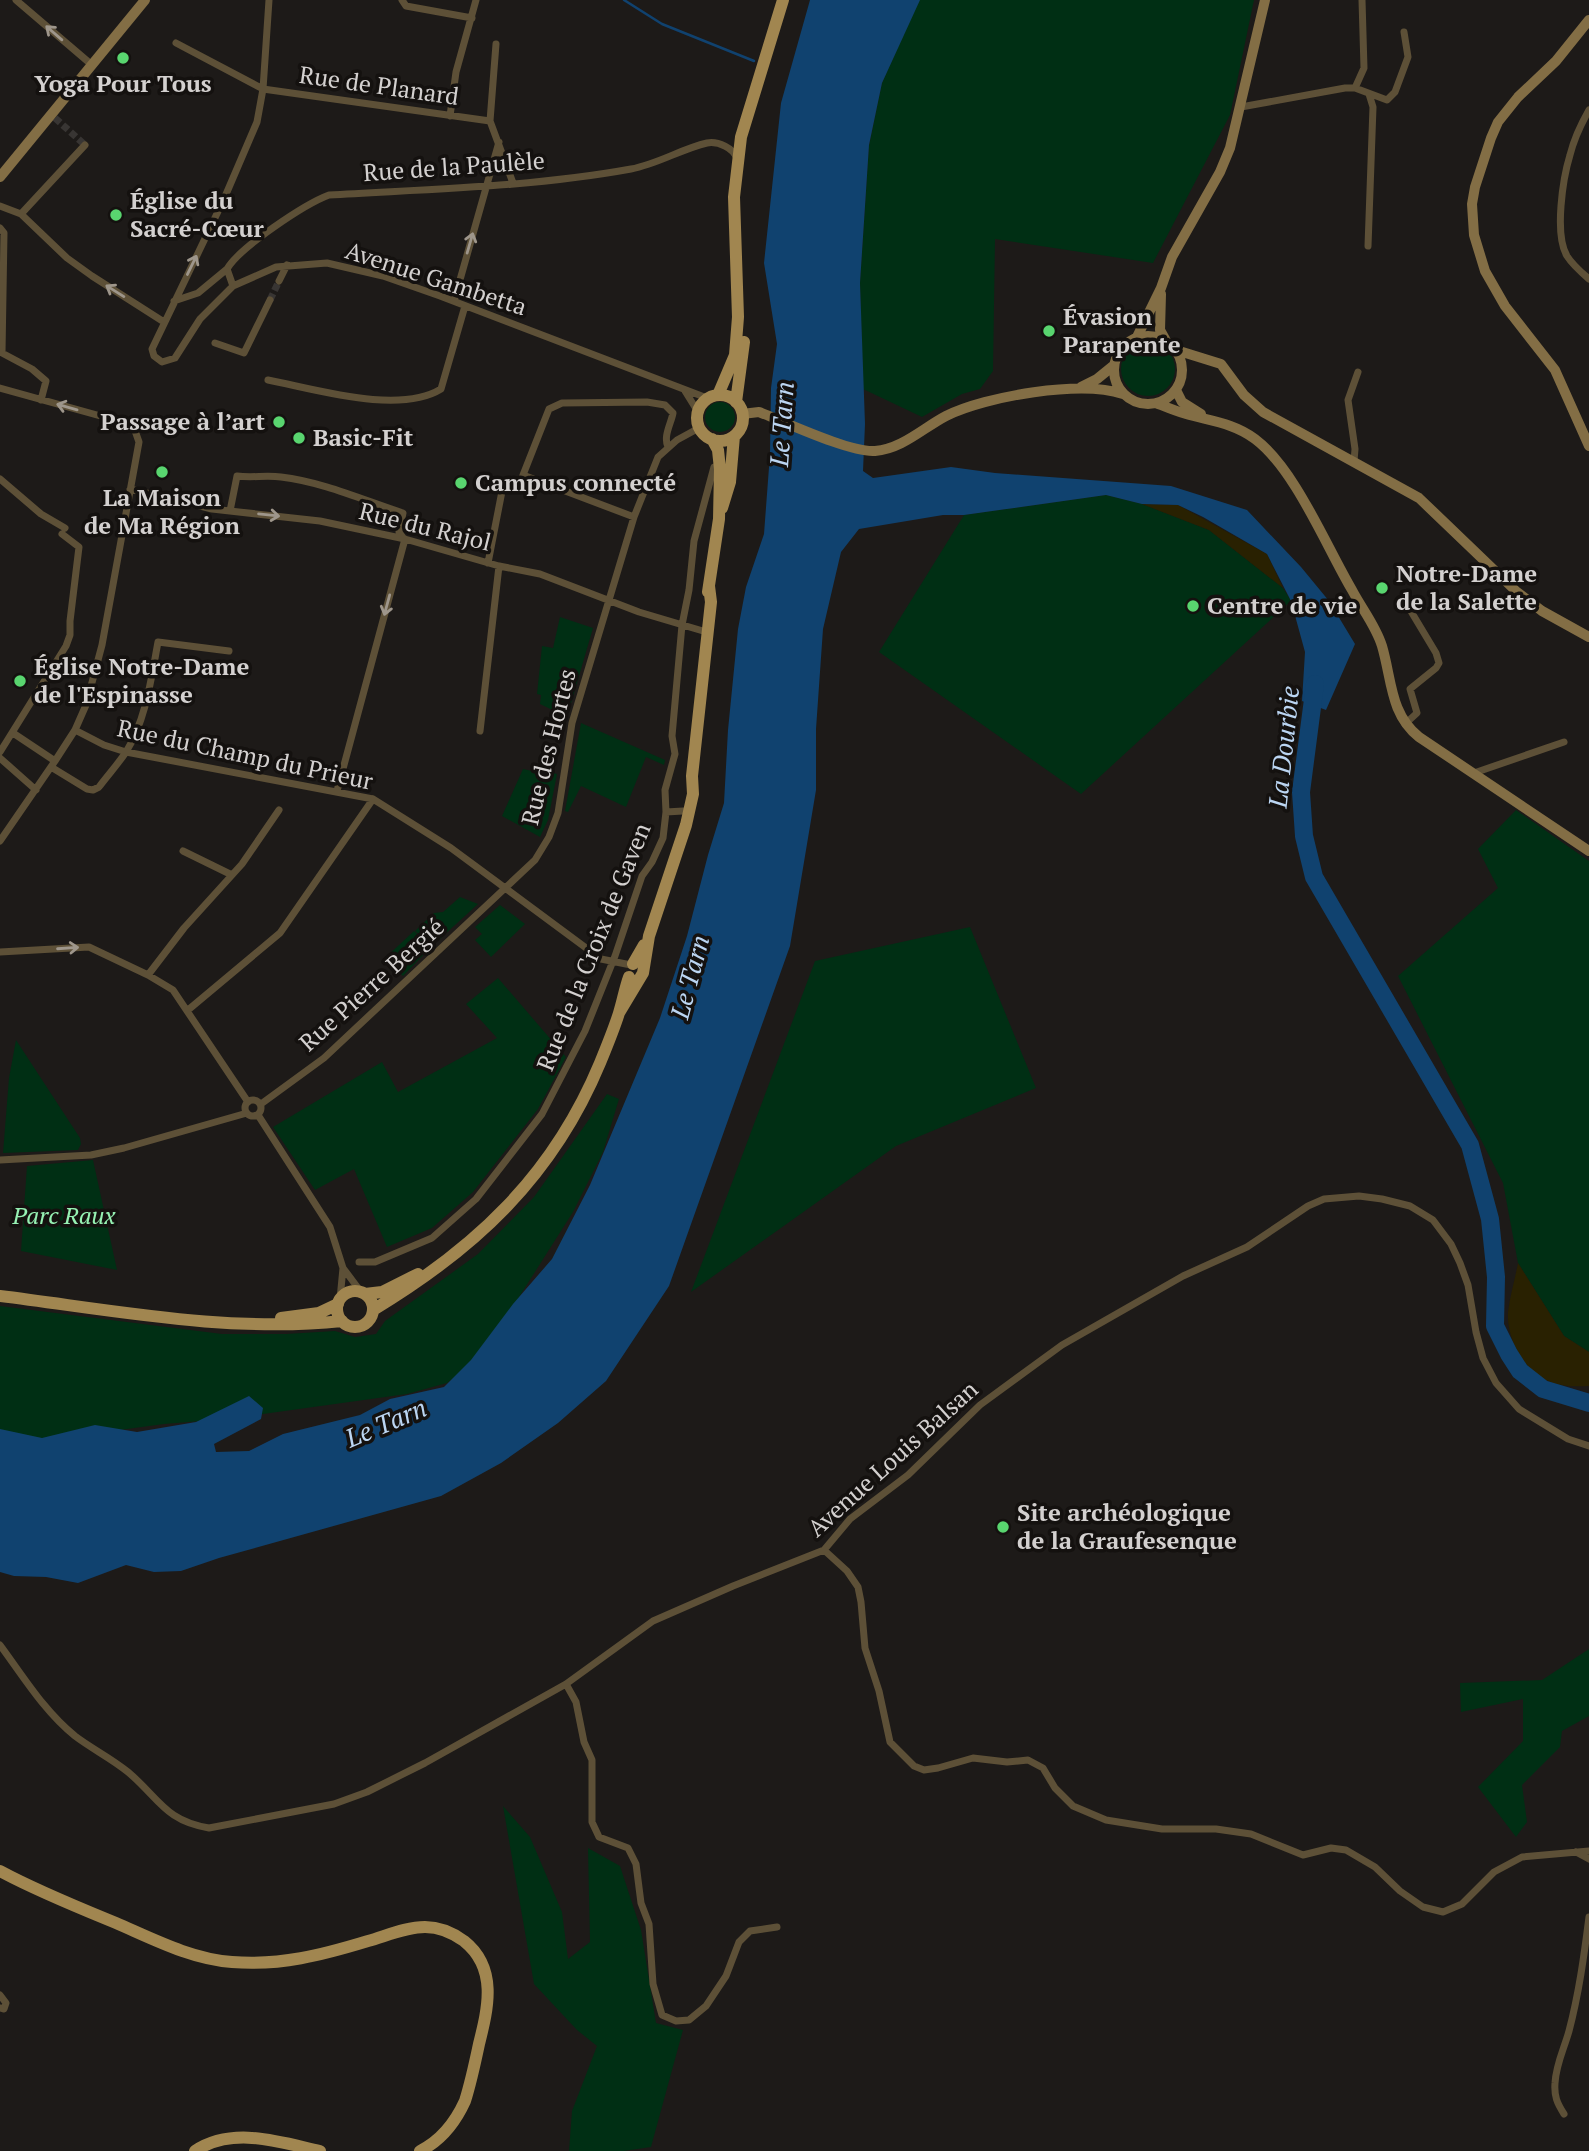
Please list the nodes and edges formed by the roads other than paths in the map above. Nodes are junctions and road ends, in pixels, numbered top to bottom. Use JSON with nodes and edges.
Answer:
{"nodes":[{"id":1,"x":16,"y":0,"type":"edge"},
{"id":2,"x":145,"y":0,"type":"edge"},
{"id":3,"x":269,"y":0,"type":"edge"},
{"id":4,"x":402,"y":0,"type":"edge"},
{"id":5,"x":476,"y":0,"type":"edge"},
{"id":6,"x":783,"y":0,"type":"edge"},
{"id":7,"x":1265,"y":0,"type":"edge"},
{"id":8,"x":1362,"y":0,"type":"edge"},
{"id":9,"x":472,"y":18,"type":"junction"},
{"id":10,"x":1589,"y":20,"type":"edge"},
{"id":11,"x":1404,"y":32,"type":"dead end"},
{"id":12,"x":176,"y":43,"type":"dead end"},
{"id":13,"x":496,"y":44,"type":"dead end"},
{"id":14,"x":92,"y":65,"type":"junction"},
{"id":15,"x":263,"y":89,"type":"junction"},
{"id":16,"x":1355,"y":89,"type":"junction"},
{"id":17,"x":1368,"y":93,"type":"junction"},
{"id":18,"x":1241,"y":107,"type":"junction"},
{"id":19,"x":751,"y":108,"type":"junction"},
{"id":20,"x":1589,"y":110,"type":"edge"},
{"id":21,"x":450,"y":116,"type":"junction"},
{"id":22,"x":490,"y":121,"type":"junction"},
{"id":23,"x":741,"y":137,"type":"junction"},
{"id":24,"x":499,"y":142,"type":"junction"},
{"id":25,"x":85,"y":145,"type":"dead end"},
{"id":26,"x":723,"y":145,"type":"junction"},
{"id":27,"x":738,"y":163,"type":"junction"},
{"id":28,"x":2,"y":172,"type":"edge"},
{"id":29,"x":513,"y":183,"type":"junction"},
{"id":30,"x":487,"y":185,"type":"junction"},
{"id":31,"x":0,"y":206,"type":"edge"},
{"id":32,"x":21,"y":214,"type":"junction"},
{"id":33,"x":2,"y":230,"type":"edge"},
{"id":34,"x":1368,"y":246,"type":"dead end"},
{"id":35,"x":286,"y":265,"type":"junction"},
{"id":36,"x":228,"y":269,"type":"junction"},
{"id":37,"x":1589,"y":279,"type":"edge"},
{"id":38,"x":279,"y":281,"type":"tunnel mouth"},
{"id":39,"x":233,"y":286,"type":"junction"},
{"id":40,"x":1161,"y":288,"type":"junction"},
{"id":41,"x":270,"y":299,"type":"tunnel mouth"},
{"id":42,"x":174,"y":301,"type":"junction"},
{"id":43,"x":454,"y":301,"type":"junction"},
{"id":44,"x":465,"y":306,"type":"junction"},
{"id":45,"x":164,"y":321,"type":"junction"},
{"id":46,"x":1137,"y":337,"type":"junction"},
{"id":47,"x":1165,"y":339,"type":"junction"},
{"id":48,"x":215,"y":343,"type":"dead end"},
{"id":49,"x":1176,"y":350,"type":"junction"},
{"id":50,"x":1201,"y":359,"type":"junction"},
{"id":51,"x":1113,"y":366,"type":"junction"},
{"id":52,"x":1183,"y":371,"type":"junction"},
{"id":53,"x":1358,"y":372,"type":"dead end"},
{"id":54,"x":268,"y":380,"type":"dead end"},
{"id":55,"x":0,"y":388,"type":"edge"},
{"id":56,"x":1076,"y":388,"type":"junction"},
{"id":57,"x":1176,"y":390,"type":"junction"},
{"id":58,"x":684,"y":391,"type":"junction"},
{"id":59,"x":1123,"y":394,"type":"junction"},
{"id":60,"x":713,"y":397,"type":"junction"},
{"id":61,"x":41,"y":400,"type":"junction"},
{"id":62,"x":736,"y":402,"type":"junction"},
{"id":63,"x":1156,"y":403,"type":"junction"},
{"id":64,"x":698,"y":412,"type":"junction"},
{"id":65,"x":742,"y":414,"type":"junction"},
{"id":66,"x":1210,"y":419,"type":"junction"},
{"id":67,"x":699,"y":428,"type":"junction"},
{"id":68,"x":734,"y":436,"type":"junction"},
{"id":69,"x":712,"y":439,"type":"junction"},
{"id":70,"x":1589,"y":446,"type":"edge"},
{"id":71,"x":668,"y":447,"type":"junction"},
{"id":72,"x":1354,"y":461,"type":"junction"},
{"id":73,"x":714,"y":467,"type":"dead end"},
{"id":74,"x":0,"y":479,"type":"edge"},
{"id":75,"x":504,"y":481,"type":"dead end"},
{"id":76,"x":130,"y":489,"type":"junction"},
{"id":77,"x":230,"y":511,"type":"junction"},
{"id":78,"x":634,"y":517,"type":"junction"},
{"id":79,"x":719,"y":519,"type":"junction"},
{"id":80,"x":405,"y":539,"type":"junction"},
{"id":81,"x":488,"y":563,"type":"junction"},
{"id":82,"x":499,"y":566,"type":"junction"},
{"id":83,"x":709,"y":586,"type":"junction"},
{"id":84,"x":1402,"y":598,"type":"dead end"},
{"id":85,"x":608,"y":600,"type":"junction"},
{"id":86,"x":682,"y":625,"type":"junction"},
{"id":87,"x":703,"y":631,"type":"junction"},
{"id":88,"x":1589,"y":637,"type":"edge"},
{"id":89,"x":229,"y":651,"type":"dead end"},
{"id":90,"x":702,"y":687,"type":"junction"},
{"id":91,"x":1405,"y":724,"type":"junction"},
{"id":92,"x":75,"y":730,"type":"junction"},
{"id":93,"x":480,"y":731,"type":"dead end"},
{"id":94,"x":13,"y":733,"type":"junction"},
{"id":95,"x":1564,"y":742,"type":"dead end"},
{"id":96,"x":126,"y":752,"type":"junction"},
{"id":97,"x":0,"y":755,"type":"edge"},
{"id":98,"x":53,"y":764,"type":"junction"},
{"id":99,"x":1474,"y":773,"type":"junction"},
{"id":100,"x":692,"y":776,"type":"junction"},
{"id":101,"x":36,"y":790,"type":"junction"},
{"id":102,"x":337,"y":791,"type":"junction"},
{"id":103,"x":373,"y":799,"type":"junction"},
{"id":104,"x":279,"y":810,"type":"dead end"},
{"id":105,"x":682,"y":811,"type":"junction"},
{"id":106,"x":666,"y":812,"type":"junction"},
{"id":107,"x":0,"y":841,"type":"edge"},
{"id":108,"x":679,"y":841,"type":"junction"},
{"id":109,"x":183,"y":851,"type":"dead end"},
{"id":110,"x":1589,"y":851,"type":"edge"},
{"id":111,"x":232,"y":875,"type":"junction"},
{"id":112,"x":505,"y":889,"type":"junction"},
{"id":113,"x":0,"y":952,"type":"edge"},
{"id":114,"x":612,"y":962,"type":"junction"},
{"id":115,"x":634,"y":972,"type":"junction"},
{"id":116,"x":148,"y":975,"type":"junction"},
{"id":117,"x":188,"y":1010,"type":"junction"},
{"id":118,"x":248,"y":1102,"type":"junction"},
{"id":119,"x":261,"y":1104,"type":"junction"},
{"id":120,"x":247,"y":1114,"type":"junction"},
{"id":121,"x":258,"y":1115,"type":"junction"},
{"id":122,"x":0,"y":1160,"type":"edge"},
{"id":123,"x":359,"y":1262,"type":"dead end"},
{"id":124,"x":343,"y":1268,"type":"junction"},
{"id":125,"x":432,"y":1269,"type":"junction"},
{"id":126,"x":363,"y":1293,"type":"junction"},
{"id":127,"x":0,"y":1296,"type":"edge"},
{"id":128,"x":339,"y":1302,"type":"junction"},
{"id":129,"x":373,"y":1310,"type":"junction"},
{"id":130,"x":342,"y":1321,"type":"junction"},
{"id":131,"x":261,"y":1322,"type":"junction"},
{"id":132,"x":1589,"y":1446,"type":"edge"},
{"id":133,"x":824,"y":1550,"type":"junction"},
{"id":134,"x":0,"y":1645,"type":"edge"},
{"id":135,"x":566,"y":1684,"type":"junction"},
{"id":136,"x":1589,"y":1851,"type":"edge"},
{"id":137,"x":1575,"y":1852,"type":"junction"},
{"id":138,"x":1589,"y":1859,"type":"edge"},
{"id":139,"x":0,"y":1871,"type":"edge"},
{"id":140,"x":1589,"y":1917,"type":"edge"},
{"id":141,"x":777,"y":1927,"type":"dead end"},
{"id":142,"x":0,"y":1994,"type":"edge"},
{"id":143,"x":0,"y":2008,"type":"edge"},
{"id":144,"x":1564,"y":2114,"type":"dead end"},
{"id":145,"x":195,"y":2151,"type":"edge"},
{"id":146,"x":320,"y":2151,"type":"edge"},
{"id":147,"x":420,"y":2151,"type":"edge"}],
"edges":[{"from":14,"to":1,"type":"street","one_way":true},
{"from":2,"to":14,"type":"main road"},
{"from":3,"to":15,"type":"street"},
{"from":4,"to":9,"type":"street"},
{"from":5,"to":9,"type":"street"},
{"from":6,"to":19,"type":"main road"},
{"from":7,"to":18,"type":"main road"},
{"from":8,"to":16,"type":"street"},
{"from":9,"to":21,"type":"street"},
{"from":10,"to":70,"type":"main road"},
{"from":11,"to":17,"type":"street"},
{"from":12,"to":15,"type":"street","name":"Rue de Planard"},
{"from":13,"to":22,"type":"street"},
{"from":14,"to":28,"type":"main road"},
{"from":15,"to":21,"type":"street","name":"Rue de Planard"},
{"from":42,"to":15,"type":"street","one_way":true},
{"from":16,"to":17,"type":"street"},
{"from":16,"to":18,"type":"street"},
{"from":17,"to":34,"type":"street"},
{"from":18,"to":40,"type":"main road"},
{"from":19,"to":23,"type":"main road"},
{"from":19,"to":62,"type":"main road"},
{"from":20,"to":37,"type":"street"},
{"from":21,"to":22,"type":"street","name":"Rue de Planard"},
{"from":22,"to":24,"type":"street"},
{"from":23,"to":26,"type":"street","name":"Rue de la Paulèle"},
{"from":23,"to":27,"type":"main road"},
{"from":24,"to":29,"type":"street"},
{"from":24,"to":30,"type":"street"},
{"from":25,"to":32,"type":"street"},
{"from":26,"to":27,"type":"street"},
{"from":26,"to":29,"type":"street","name":"Rue de la Paulèle"},
{"from":27,"to":60,"type":"main road"},
{"from":29,"to":30,"type":"street","name":"Rue de la Paulèle"},
{"from":30,"to":36,"type":"street","name":"Rue de la Paulèle"},
{"from":43,"to":30,"type":"street","one_way":true},
{"from":31,"to":32,"type":"street"},
{"from":45,"to":32,"type":"street","one_way":true},
{"from":33,"to":61,"type":"street"},
{"from":35,"to":38,"type":"street"},
{"from":35,"to":39,"type":"street","name":"Avenue Gambetta"},
{"from":35,"to":43,"type":"street","name":"Avenue Gambetta"},
{"from":36,"to":39,"type":"street"},
{"from":36,"to":42,"type":"street","name":"Rue de la Paulèle"},
{"from":39,"to":45,"type":"street","name":"Avenue Gambetta"},
{"from":40,"to":46,"type":"main road"},
{"from":40,"to":47,"type":"main road"},
{"from":41,"to":48,"type":"street"},
{"from":42,"to":45,"type":"street"},
{"from":43,"to":44,"type":"street","name":"Avenue Gambetta"},
{"from":44,"to":54,"type":"street"},
{"from":44,"to":58,"type":"street","name":"Avenue Gambetta"},
{"from":46,"to":47,"type":"main road"},
{"from":46,"to":51,"type":"main road"},
{"from":47,"to":49,"type":"main road"},
{"from":49,"to":50,"type":"main road"},
{"from":49,"to":52,"type":"main road"},
{"from":50,"to":52,"type":"main road"},
{"from":50,"to":72,"type":"main road"},
{"from":51,"to":56,"type":"main road"},
{"from":51,"to":59,"type":"main road"},
{"from":52,"to":57,"type":"main road"},
{"from":53,"to":72,"type":"street"},
{"from":55,"to":61,"type":"street"},
{"from":56,"to":59,"type":"main road"},
{"from":56,"to":65,"type":"main road"},
{"from":57,"to":63,"type":"main road"},
{"from":57,"to":66,"type":"main road"},
{"from":58,"to":60,"type":"street","name":"Avenue Gambetta"},
{"from":58,"to":64,"type":"street"},
{"from":59,"to":63,"type":"main road"},
{"from":60,"to":62,"type":"main road"},
{"from":60,"to":64,"type":"main road"},
{"from":76,"to":61,"type":"street","one_way":true},
{"from":62,"to":65,"type":"main road"},
{"from":63,"to":66,"type":"main road"},
{"from":64,"to":67,"type":"main road"},
{"from":65,"to":68,"type":"main road"},
{"from":66,"to":91,"type":"main road"},
{"from":67,"to":69,"type":"main road"},
{"from":67,"to":71,"type":"street"},
{"from":68,"to":69,"type":"main road"},
{"from":68,"to":79,"type":"main road"},
{"from":69,"to":79,"type":"main road"},
{"from":71,"to":78,"type":"street","name":"Rue des Hortes"},
{"from":71,"to":78,"type":"street"},
{"from":72,"to":88,"type":"main road"},
{"from":73,"to":86,"type":"street","name":"Rue de la Croix de Gaven"},
{"from":74,"to":94,"type":"street"},
{"from":75,"to":81,"type":"street"},
{"from":76,"to":77,"type":"street","name":"Rue du Rajol"},
{"from":76,"to":92,"type":"street"},
{"from":77,"to":80,"type":"street","name":"Rue du Rajol","one_way":true},
{"from":77,"to":80,"type":"street"},
{"from":78,"to":85,"type":"street","name":"Rue des Hortes"},
{"from":79,"to":83,"type":"main road"},
{"from":80,"to":81,"type":"street","name":"Rue du Rajol"},
{"from":80,"to":102,"type":"street","one_way":true},
{"from":81,"to":82,"type":"street","name":"Rue du Rajol"},
{"from":82,"to":85,"type":"street","name":"Rue du Rajol"},
{"from":82,"to":93,"type":"street"},
{"from":83,"to":87,"type":"main road"},
{"from":83,"to":90,"type":"main road"},
{"from":84,"to":91,"type":"street"},
{"from":85,"to":86,"type":"street","name":"Rue du Rajol"},
{"from":85,"to":112,"type":"street","name":"Rue des Hortes"},
{"from":86,"to":87,"type":"street","name":"Rue du Rajol"},
{"from":86,"to":106,"type":"street","name":"Rue de la Croix de Gaven"},
{"from":87,"to":90,"type":"main road"},
{"from":89,"to":96,"type":"street"},
{"from":90,"to":100,"type":"main road"},
{"from":91,"to":99,"type":"main road"},
{"from":92,"to":96,"type":"street","name":"Rue du Champ du Prieur"},
{"from":92,"to":98,"type":"street"},
{"from":94,"to":97,"type":"street"},
{"from":94,"to":98,"type":"street"},
{"from":95,"to":99,"type":"street"},
{"from":96,"to":98,"type":"street"},
{"from":96,"to":102,"type":"street","name":"Rue du Champ du Prieur"},
{"from":97,"to":101,"type":"street"},
{"from":98,"to":101,"type":"street"},
{"from":99,"to":110,"type":"main road"},
{"from":100,"to":105,"type":"main road"},
{"from":100,"to":108,"type":"main road"},
{"from":101,"to":107,"type":"street"},
{"from":102,"to":103,"type":"street","name":"Rue du Champ du Prieur"},
{"from":103,"to":112,"type":"street","name":"Rue du Champ du Prieur"},
{"from":103,"to":117,"type":"street"},
{"from":104,"to":111,"type":"street"},
{"from":105,"to":106,"type":"street"},
{"from":105,"to":108,"type":"main road"},
{"from":106,"to":114,"type":"street","name":"Rue de la Croix de Gaven"},
{"from":108,"to":115,"type":"main road"},
{"from":109,"to":111,"type":"street"},
{"from":111,"to":116,"type":"street"},
{"from":112,"to":114,"type":"street","name":"Rue du Champ du Prieur"},
{"from":112,"to":119,"type":"street","name":"Rue Pierre Bergié"},
{"from":113,"to":116,"type":"street","one_way":true},
{"from":114,"to":115,"type":"street","name":"Rue du Champ du Prieur"},
{"from":114,"to":123,"type":"street","name":"Rue de la Croix de Gaven"},
{"from":115,"to":125,"type":"main road"},
{"from":116,"to":117,"type":"street"},
{"from":117,"to":118,"type":"street"},
{"from":118,"to":119,"type":"street"},
{"from":118,"to":120,"type":"street"},
{"from":119,"to":121,"type":"street"},
{"from":120,"to":121,"type":"street"},
{"from":120,"to":122,"type":"street"},
{"from":121,"to":124,"type":"street"},
{"from":124,"to":126,"type":"street"},
{"from":124,"to":128,"type":"street"},
{"from":125,"to":126,"type":"main road"},
{"from":125,"to":129,"type":"main road"},
{"from":126,"to":128,"type":"main road"},
{"from":126,"to":129,"type":"main road"},
{"from":127,"to":131,"type":"main road"},
{"from":128,"to":130,"type":"main road"},
{"from":128,"to":131,"type":"main road"},
{"from":129,"to":130,"type":"main road"},
{"from":130,"to":131,"type":"main road"},
{"from":132,"to":133,"type":"street","name":"Avenue Louis Balsan"},
{"from":133,"to":135,"type":"street","name":"Avenue Louis Balsan"},
{"from":133,"to":137,"type":"street"},
{"from":134,"to":135,"type":"street","name":"Avenue Louis Balsan"},
{"from":135,"to":141,"type":"street"},
{"from":136,"to":137,"type":"street"},
{"from":137,"to":138,"type":"street"},
{"from":139,"to":147,"type":"main road"},
{"from":140,"to":144,"type":"street"},
{"from":142,"to":143,"type":"street"},
{"from":145,"to":146,"type":"main road"}]}
